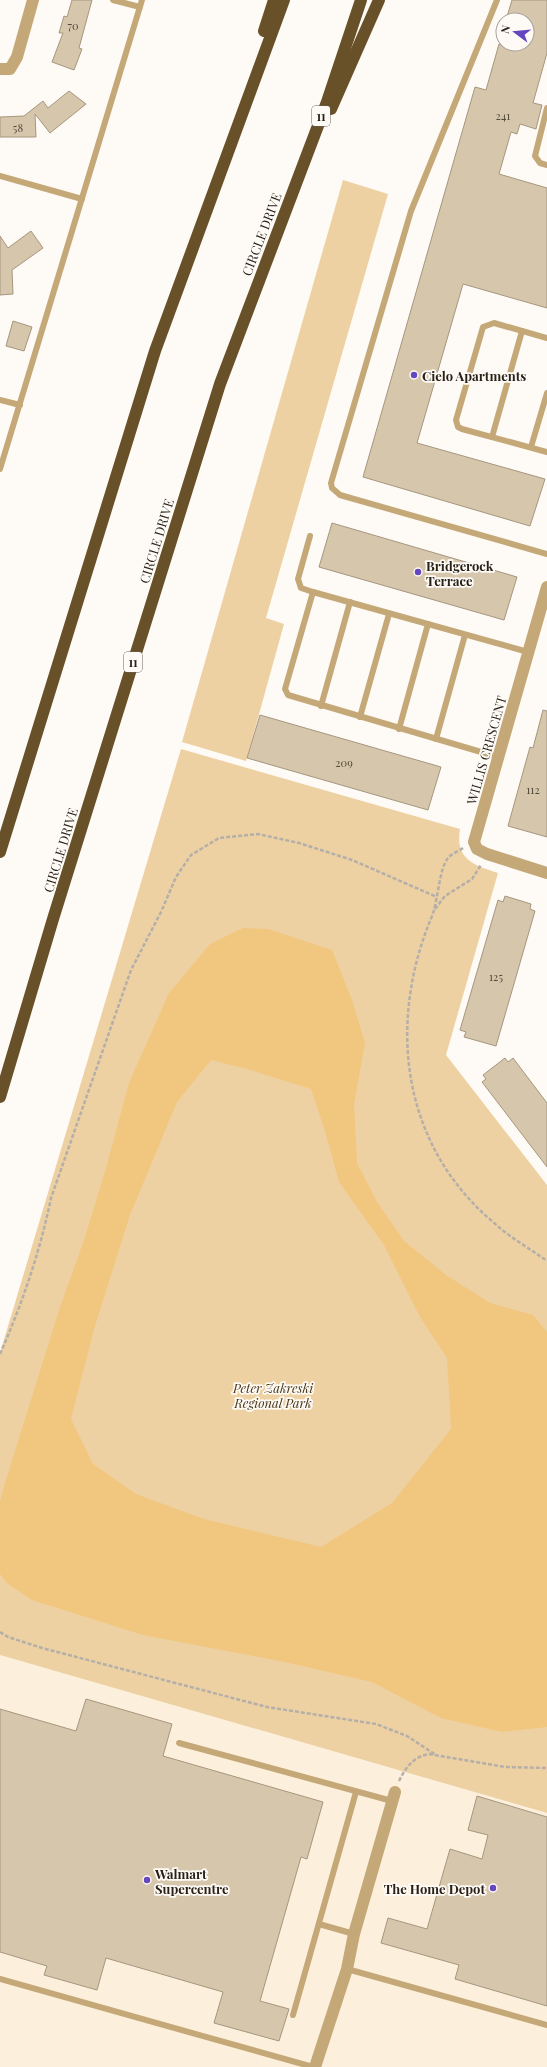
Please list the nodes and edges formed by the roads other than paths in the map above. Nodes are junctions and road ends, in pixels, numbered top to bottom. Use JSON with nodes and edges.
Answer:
{"nodes":[{"id":1,"x":33,"y":0,"type":"edge"},
{"id":2,"x":113,"y":0,"type":"edge"},
{"id":3,"x":142,"y":0,"type":"edge"},
{"id":4,"x":274,"y":0,"type":"edge"},
{"id":5,"x":284,"y":0,"type":"edge"},
{"id":6,"x":361,"y":0,"type":"edge"},
{"id":7,"x":379,"y":0,"type":"edge"},
{"id":8,"x":497,"y":0,"type":"edge"},
{"id":9,"x":140,"y":8,"type":"junction"},
{"id":10,"x":0,"y":69,"type":"edge"},
{"id":11,"x":547,"y":108,"type":"edge"},
{"id":12,"x":547,"y":165,"type":"edge"},
{"id":13,"x":0,"y":176,"type":"edge"},
{"id":14,"x":82,"y":200,"type":"junction"},
{"id":15,"x":205,"y":219,"type":"junction"},
{"id":16,"x":277,"y":231,"type":"junction"},
{"id":17,"x":522,"y":331,"type":"junction"},
{"id":18,"x":547,"y":338,"type":"edge"},
{"id":19,"x":547,"y":393,"type":"edge"},
{"id":20,"x":0,"y":400,"type":"edge"},
{"id":21,"x":20,"y":405,"type":"junction"},
{"id":22,"x":492,"y":437,"type":"junction"},
{"id":23,"x":531,"y":448,"type":"junction"},
{"id":24,"x":547,"y":452,"type":"edge"},
{"id":25,"x":0,"y":469,"type":"edge"},
{"id":26,"x":310,"y":536,"type":"dead end"},
{"id":27,"x":547,"y":554,"type":"edge"},
{"id":28,"x":547,"y":586,"type":"edge"},
{"id":29,"x":313,"y":592,"type":"junction"},
{"id":30,"x":350,"y":602,"type":"junction"},
{"id":31,"x":390,"y":614,"type":"junction"},
{"id":32,"x":428,"y":624,"type":"junction"},
{"id":33,"x":465,"y":635,"type":"junction"},
{"id":34,"x":528,"y":652,"type":"junction"},
{"id":35,"x":321,"y":706,"type":"junction"},
{"id":36,"x":360,"y":717,"type":"junction"},
{"id":37,"x":399,"y":728,"type":"junction"},
{"id":38,"x":436,"y":739,"type":"junction"},
{"id":39,"x":498,"y":757,"type":"junction"},
{"id":40,"x":0,"y":852,"type":"edge"},
{"id":41,"x":547,"y":873,"type":"edge"},
{"id":42,"x":0,"y":1097,"type":"edge"},
{"id":43,"x":179,"y":1743,"type":"dead end"},
{"id":44,"x":356,"y":1792,"type":"junction"},
{"id":45,"x":393,"y":1796,"type":"joint"},
{"id":46,"x":319,"y":1924,"type":"junction"},
{"id":47,"x":354,"y":1934,"type":"junction"},
{"id":48,"x":347,"y":1969,"type":"junction"},
{"id":49,"x":0,"y":1979,"type":"edge"},
{"id":50,"x":293,"y":2014,"type":"dead end"},
{"id":51,"x":547,"y":2025,"type":"edge"},
{"id":52,"x":314,"y":2067,"type":"edge"}],
"edges":[{"from":1,"to":10,"type":"street"},
{"from":2,"to":9,"type":"lane"},
{"from":3,"to":9,"type":"lane"},
{"from":4,"to":15,"type":"highway"},
{"from":5,"to":15,"type":"highway"},
{"from":6,"to":16,"type":"highway","name":"CIRCLE DRIVE","number":"11"},
{"from":7,"to":16,"type":"highway"},
{"from":8,"to":27,"type":"lane"},
{"from":9,"to":14,"type":"lane"},
{"from":11,"to":12,"type":"lane"},
{"from":13,"to":14,"type":"lane"},
{"from":14,"to":21,"type":"lane"},
{"from":15,"to":40,"type":"highway"},
{"from":16,"to":42,"type":"highway","name":"CIRCLE DRIVE","number":"11"},
{"from":17,"to":18,"type":"lane"},
{"from":17,"to":22,"type":"lane"},
{"from":17,"to":22,"type":"lane"},
{"from":19,"to":23,"type":"lane"},
{"from":20,"to":21,"type":"lane"},
{"from":21,"to":25,"type":"lane"},
{"from":22,"to":23,"type":"lane"},
{"from":23,"to":24,"type":"lane"},
{"from":26,"to":29,"type":"lane"},
{"from":28,"to":34,"type":"street","name":"WILLIS CRESCENT"},
{"from":29,"to":30,"type":"lane"},
{"from":29,"to":35,"type":"lane"},
{"from":30,"to":31,"type":"lane"},
{"from":30,"to":35,"type":"lane"},
{"from":31,"to":32,"type":"lane"},
{"from":31,"to":36,"type":"lane"},
{"from":32,"to":33,"type":"lane"},
{"from":32,"to":37,"type":"lane"},
{"from":33,"to":34,"type":"lane"},
{"from":33,"to":38,"type":"lane"},
{"from":34,"to":39,"type":"street","name":"WILLIS CRESCENT"},
{"from":35,"to":36,"type":"lane"},
{"from":36,"to":37,"type":"lane"},
{"from":37,"to":38,"type":"lane"},
{"from":38,"to":39,"type":"lane"},
{"from":39,"to":41,"type":"street","name":"WILLIS CRESCENT"},
{"from":43,"to":44,"type":"lane"},
{"from":44,"to":45,"type":"lane"},
{"from":44,"to":46,"type":"lane"},
{"from":45,"to":47,"type":"street"},
{"from":46,"to":47,"type":"lane"},
{"from":46,"to":50,"type":"lane"},
{"from":47,"to":48,"type":"street"},
{"from":48,"to":51,"type":"lane"},
{"from":48,"to":52,"type":"street"},
{"from":49,"to":52,"type":"lane"}]}
